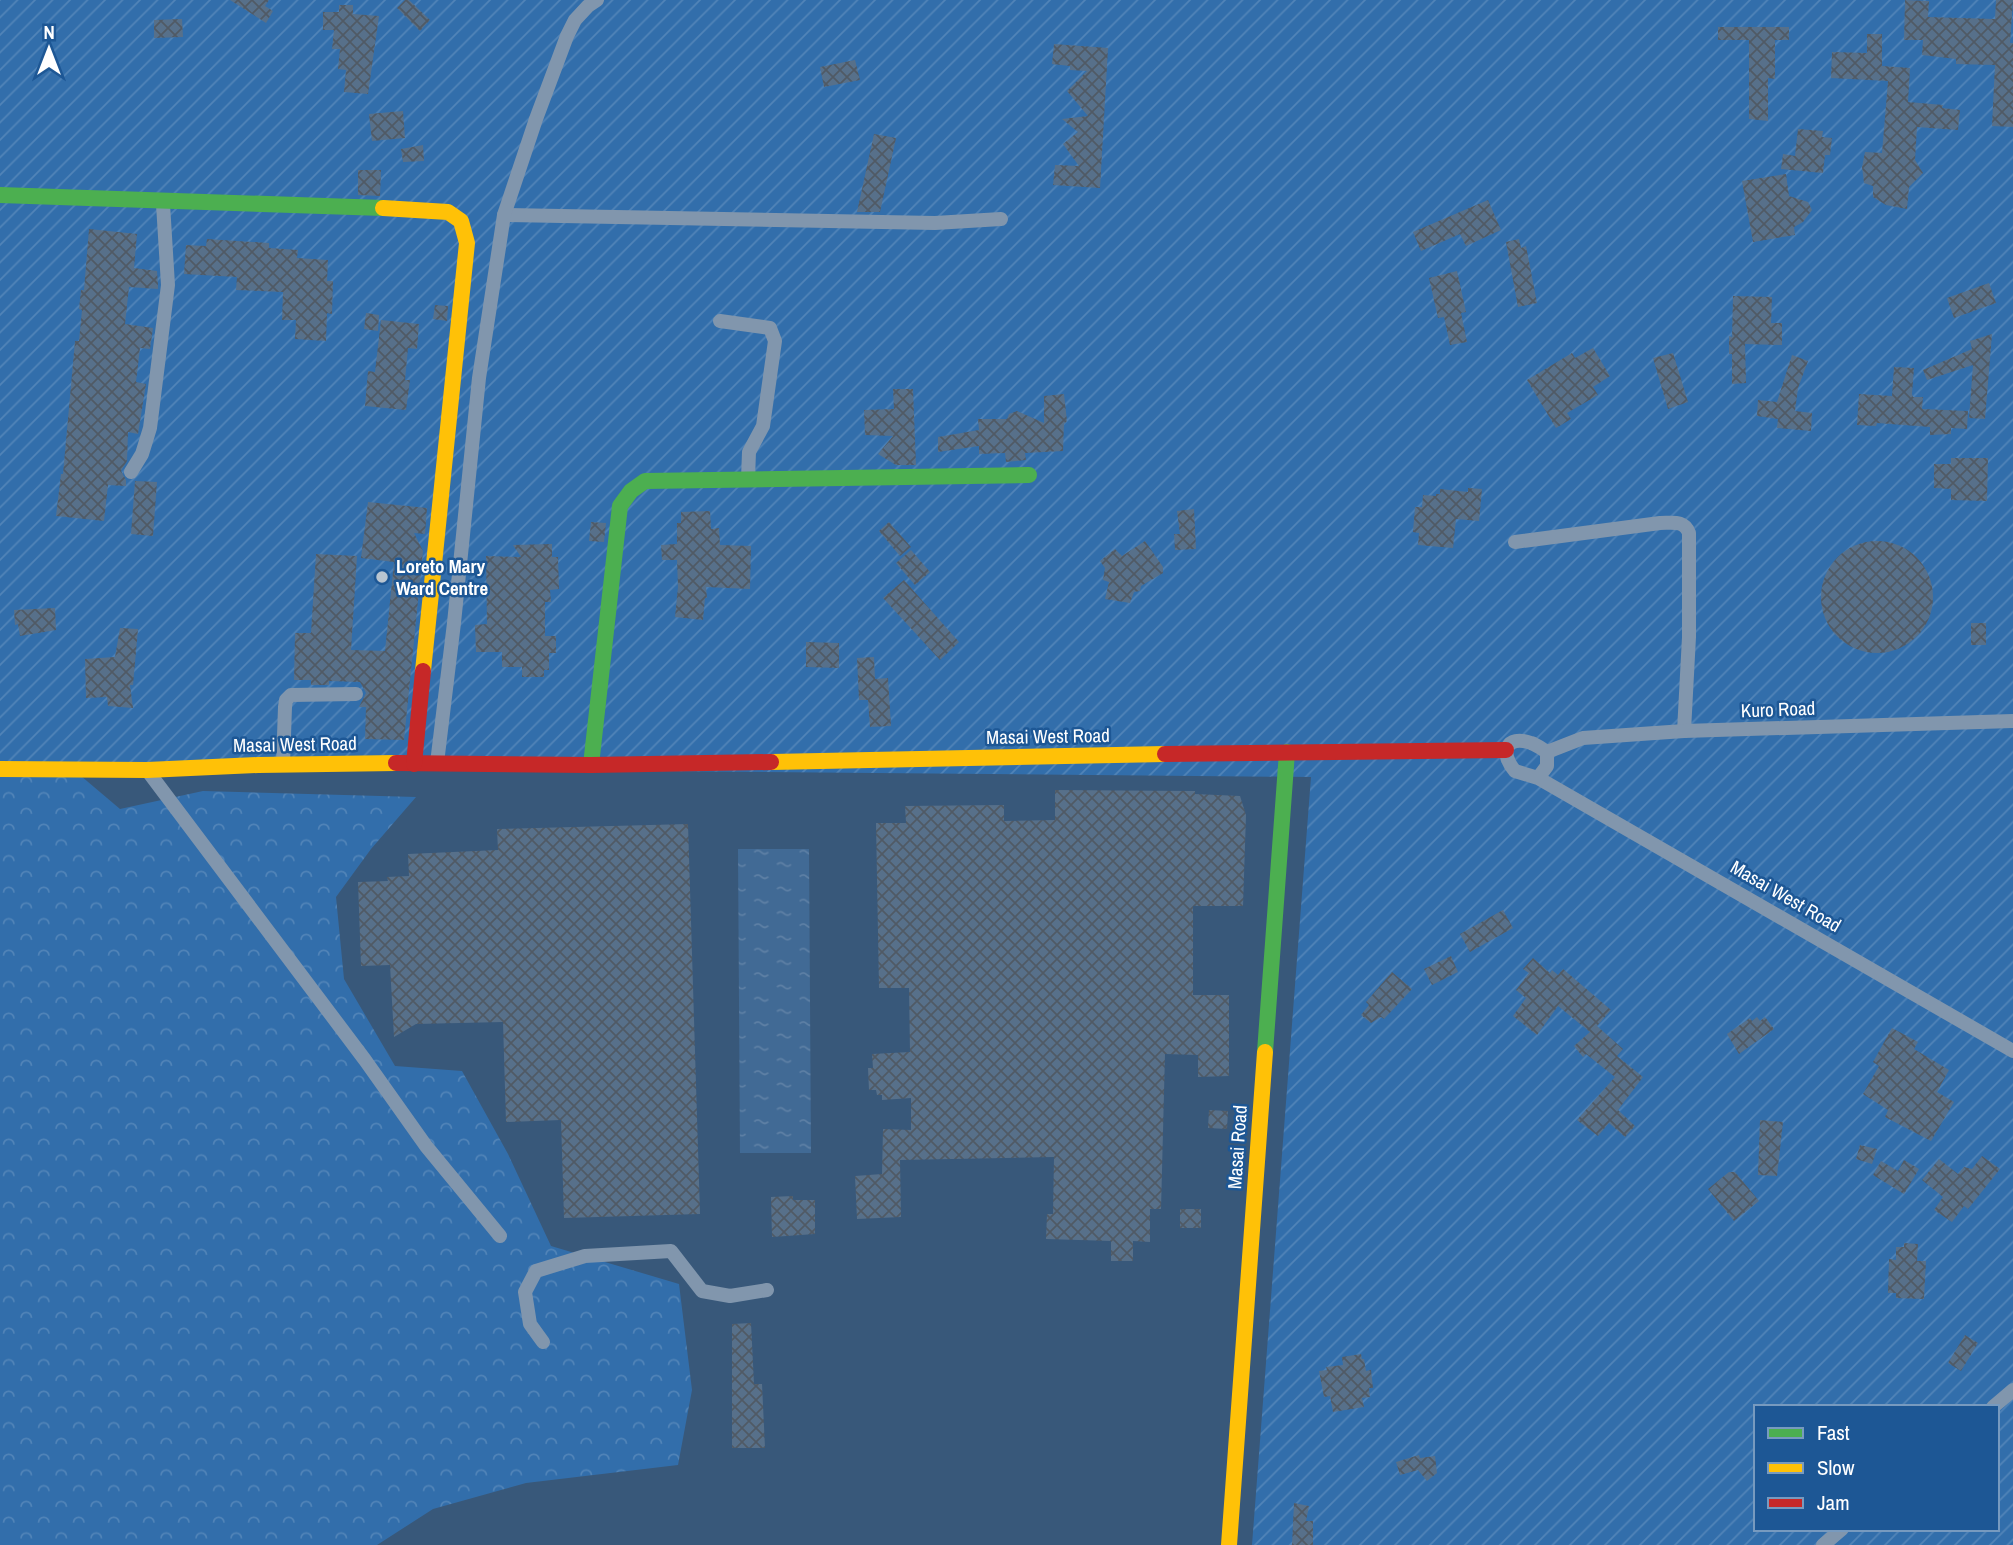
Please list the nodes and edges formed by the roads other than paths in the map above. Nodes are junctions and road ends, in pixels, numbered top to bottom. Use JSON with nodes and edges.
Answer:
{"nodes":[{"id":1,"x":597,"y":0,"type":"edge"},
{"id":2,"x":0,"y":195,"type":"edge"},
{"id":3,"x":163,"y":204,"type":"junction"},
{"id":4,"x":503,"y":215,"type":"junction"},
{"id":5,"x":1001,"y":219,"type":"dead end"},
{"id":6,"x":720,"y":321,"type":"dead end"},
{"id":7,"x":131,"y":472,"type":"dead end"},
{"id":8,"x":1029,"y":475,"type":"dead end"},
{"id":9,"x":748,"y":479,"type":"junction"},
{"id":10,"x":1515,"y":542,"type":"dead end"},
{"id":11,"x":356,"y":694,"type":"dead end"},
{"id":12,"x":2013,"y":721,"type":"edge"},
{"id":13,"x":1684,"y":731,"type":"junction"},
{"id":14,"x":1506,"y":750,"type":"junction"},
{"id":15,"x":1287,"y":752,"type":"junction"},
{"id":16,"x":1547,"y":752,"type":"junction"},
{"id":17,"x":437,"y":763,"type":"junction"},
{"id":18,"x":414,"y":764,"type":"junction"},
{"id":19,"x":283,"y":765,"type":"junction"},
{"id":20,"x":591,"y":765,"type":"junction"},
{"id":21,"x":0,"y":769,"type":"edge"},
{"id":22,"x":147,"y":770,"type":"junction"},
{"id":23,"x":1538,"y":778,"type":"junction"},
{"id":24,"x":2013,"y":1051,"type":"edge"},
{"id":25,"x":500,"y":1236,"type":"dead end"},
{"id":26,"x":767,"y":1290,"type":"dead end"},
{"id":27,"x":543,"y":1342,"type":"dead end"},
{"id":28,"x":2013,"y":1390,"type":"edge"},
{"id":29,"x":1995,"y":1405,"type":"edge"},
{"id":30,"x":1840,"y":1531,"type":"edge"},
{"id":31,"x":1230,"y":1545,"type":"edge"},
{"id":32,"x":1823,"y":1545,"type":"edge"}],
"edges":[{"from":1,"to":4,"type":"street"},
{"from":2,"to":3,"type":"street"},
{"from":3,"to":7,"type":"street"},
{"from":3,"to":18,"type":"street"},
{"from":4,"to":5,"type":"street"},
{"from":4,"to":17,"type":"street"},
{"from":6,"to":9,"type":"street"},
{"from":8,"to":9,"type":"street"},
{"from":9,"to":20,"type":"street"},
{"from":10,"to":13,"type":"street"},
{"from":11,"to":19,"type":"street"},
{"from":12,"to":13,"type":"street","name":"Kuro Road"},
{"from":13,"to":16,"type":"street","name":"Kuro Road"},
{"from":14,"to":15,"type":"street","name":"Masai West Road"},
{"from":14,"to":16,"type":"street"},
{"from":14,"to":23,"type":"street"},
{"from":15,"to":20,"type":"street","name":"Masai West Road"},
{"from":15,"to":31,"type":"street","name":"Masai Road"},
{"from":16,"to":23,"type":"street"},
{"from":17,"to":18,"type":"street","name":"Masai West Road"},
{"from":17,"to":20,"type":"street","name":"Masai West Road"},
{"from":18,"to":19,"type":"street","name":"Masai West Road"},
{"from":19,"to":22,"type":"street","name":"Masai West Road"},
{"from":21,"to":22,"type":"street","name":"Masai West Road"},
{"from":22,"to":25,"type":"street"},
{"from":23,"to":24,"type":"street","name":"Masai West Road"},
{"from":26,"to":27,"type":"street"},
{"from":28,"to":29,"type":"street"},
{"from":30,"to":32,"type":"street"}]}
